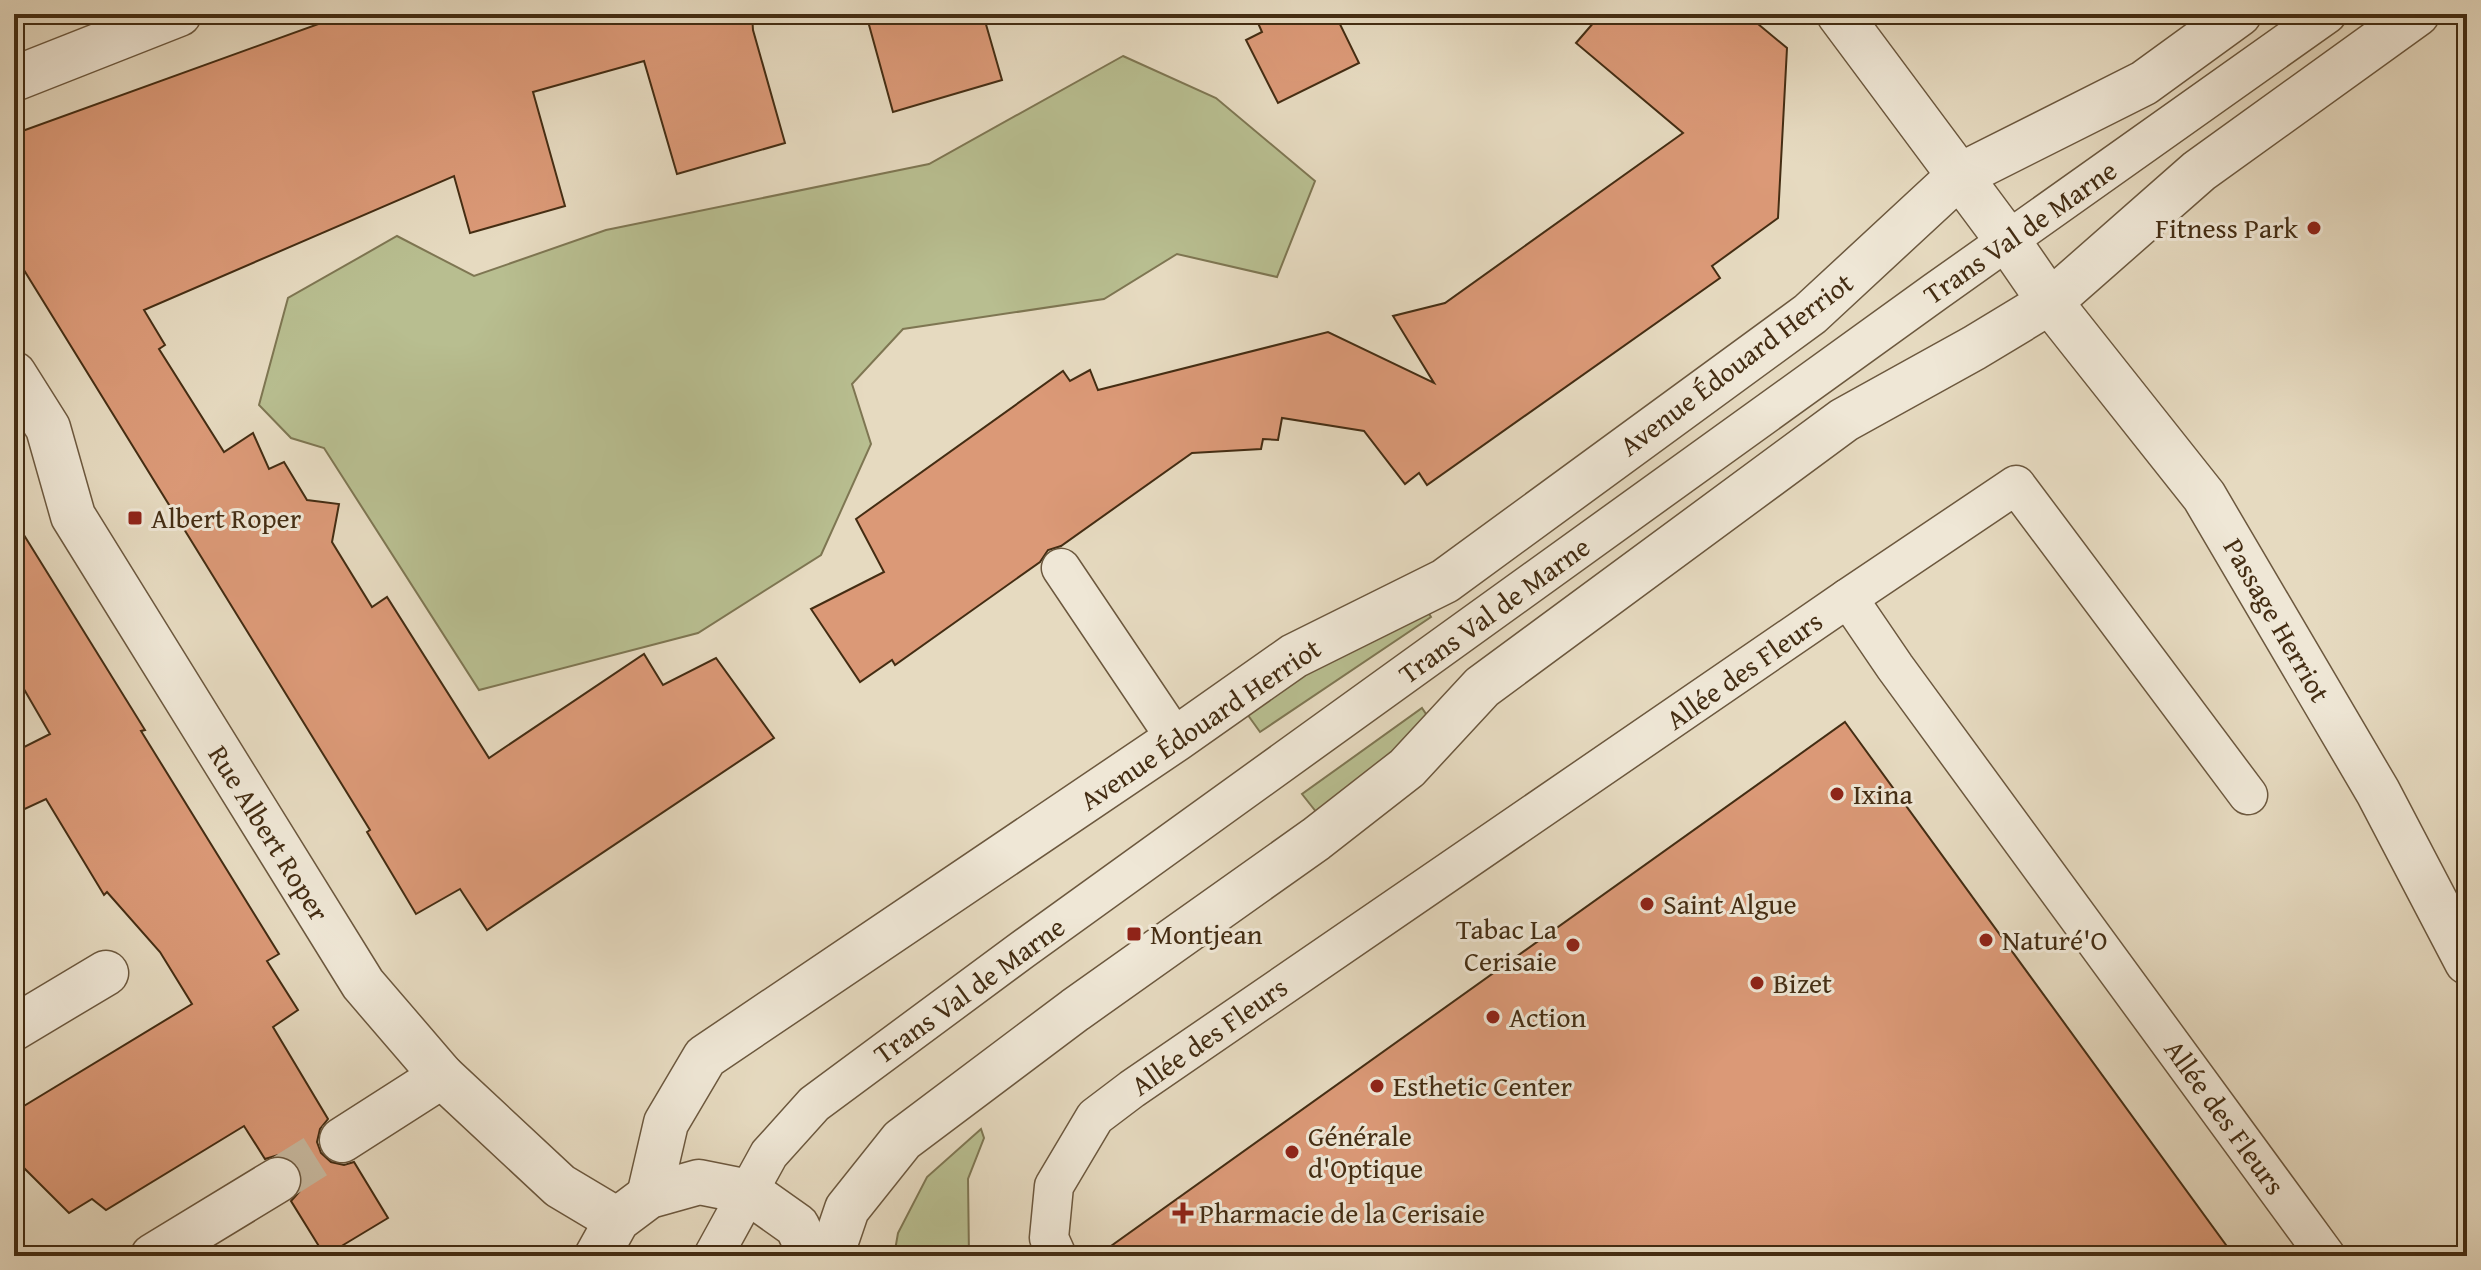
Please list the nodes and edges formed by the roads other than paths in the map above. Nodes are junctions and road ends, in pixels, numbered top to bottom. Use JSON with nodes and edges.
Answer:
{"nodes":[{"id":1,"x":179,"y":14,"type":"edge"},
{"id":2,"x":1839,"y":14,"type":"edge"},
{"id":3,"x":2239,"y":14,"type":"edge"},
{"id":4,"x":2327,"y":14,"type":"edge"},
{"id":5,"x":2417,"y":14,"type":"edge"},
{"id":6,"x":14,"y":79,"type":"edge"},
{"id":7,"x":1959,"y":176,"type":"junction"},
{"id":8,"x":2008,"y":241,"type":"junction"},
{"id":9,"x":2050,"y":302,"type":"junction"},
{"id":10,"x":14,"y":374,"type":"edge"},
{"id":11,"x":1061,"y":568,"type":"dead end"},
{"id":12,"x":1848,"y":598,"type":"junction"},
{"id":13,"x":1176,"y":739,"type":"junction"},
{"id":14,"x":2248,"y":795,"type":"dead end"},
{"id":15,"x":2467,"y":962,"type":"edge"},
{"id":16,"x":106,"y":973,"type":"dead end"},
{"id":17,"x":14,"y":1028,"type":"edge"},
{"id":18,"x":442,"y":1076,"type":"junction"},
{"id":19,"x":342,"y":1140,"type":"tunnel mouth"},
{"id":20,"x":278,"y":1180,"type":"tunnel mouth"},
{"id":21,"x":749,"y":1192,"type":"junction"},
{"id":22,"x":621,"y":1224,"type":"edge"},
{"id":23,"x":153,"y":1256,"type":"edge"},
{"id":24,"x":713,"y":1256,"type":"edge"},
{"id":25,"x":811,"y":1256,"type":"edge"},
{"id":26,"x":831,"y":1256,"type":"edge"},
{"id":27,"x":1057,"y":1256,"type":"edge"},
{"id":28,"x":2326,"y":1256,"type":"edge"}],
"edges":[{"from":1,"to":6,"type":"street"},
{"from":2,"to":7,"type":"street"},
{"from":3,"to":7,"type":"street","name":"Avenue Édouard Herriot"},
{"from":4,"to":8,"type":"lane","name":"Trans Val de Marne"},
{"from":5,"to":9,"type":"street"},
{"from":7,"to":8,"type":"street"},
{"from":7,"to":13,"type":"street","name":"Avenue Édouard Herriot"},
{"from":8,"to":9,"type":"street"},
{"from":8,"to":21,"type":"lane","name":"Trans Val de Marne"},
{"from":9,"to":15,"type":"street","name":"Passage Herriot"},
{"from":9,"to":26,"type":"street"},
{"from":10,"to":18,"type":"street","name":"Rue Albert Roper"},
{"from":11,"to":13,"type":"lane"},
{"from":12,"to":14,"type":"lane"},
{"from":12,"to":27,"type":"lane","name":"Allée des Fleurs"},
{"from":12,"to":28,"type":"lane","name":"Allée des Fleurs"},
{"from":13,"to":22,"type":"street","name":"Avenue Édouard Herriot"},
{"from":16,"to":17,"type":"street"},
{"from":18,"to":19,"type":"street"},
{"from":18,"to":22,"type":"street","name":"Rue Albert Roper"},
{"from":20,"to":23,"type":"street"},
{"from":21,"to":22,"type":"street"},
{"from":21,"to":24,"type":"lane","name":"Trans Val de Marne"},
{"from":21,"to":25,"type":"street"}]}
